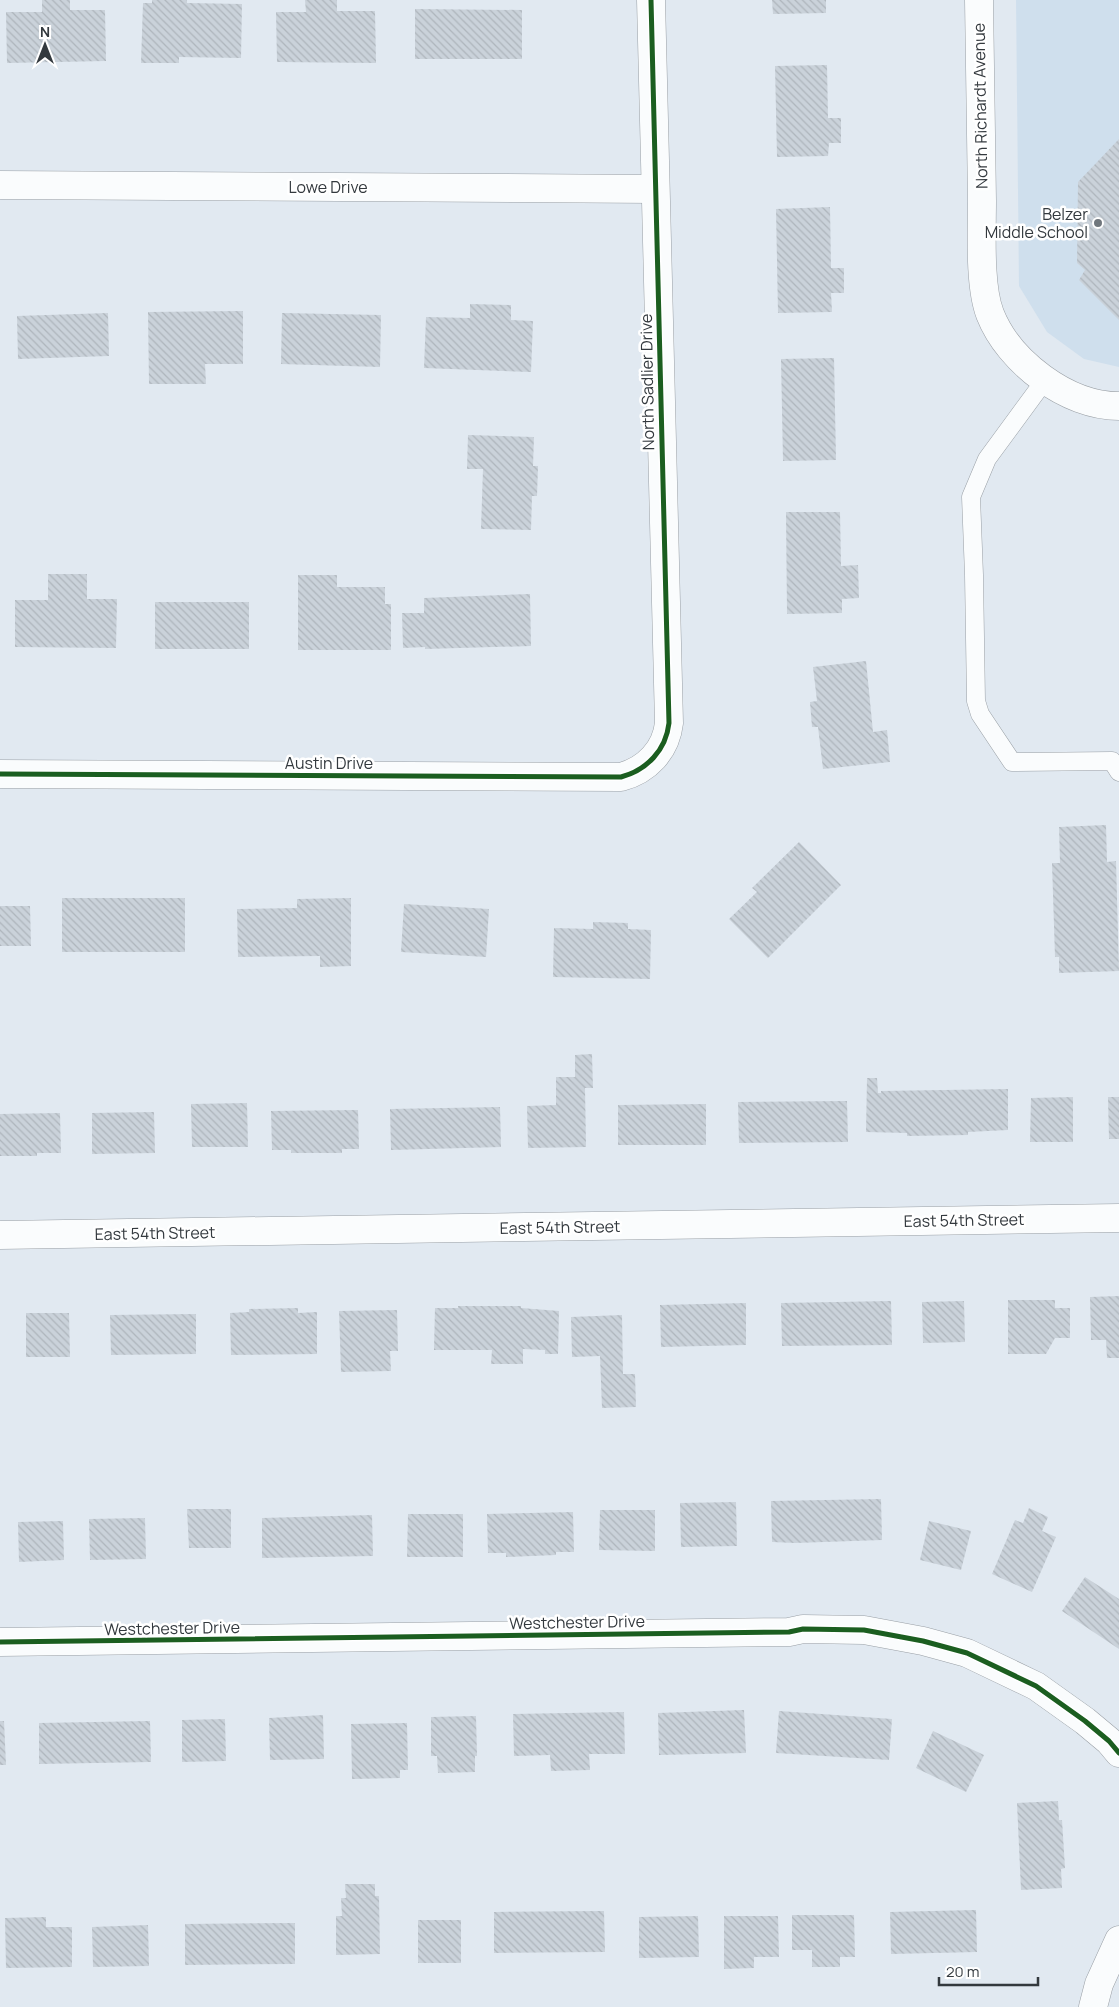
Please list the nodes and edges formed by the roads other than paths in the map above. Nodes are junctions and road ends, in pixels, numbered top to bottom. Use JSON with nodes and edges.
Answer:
{"nodes":[{"id":1,"x":651,"y":0,"type":"edge"},
{"id":2,"x":979,"y":0,"type":"edge"},
{"id":3,"x":0,"y":185,"type":"edge"},
{"id":4,"x":655,"y":189,"type":"junction"},
{"id":5,"x":1045,"y":380,"type":"junction"},
{"id":6,"x":1119,"y":406,"type":"edge"},
{"id":7,"x":653,"y":760,"type":"joint"},
{"id":8,"x":1119,"y":772,"type":"edge"},
{"id":9,"x":0,"y":774,"type":"edge"},
{"id":10,"x":1119,"y":1218,"type":"edge"},
{"id":11,"x":0,"y":1235,"type":"edge"},
{"id":12,"x":0,"y":1642,"type":"edge"},
{"id":13,"x":1119,"y":1753,"type":"edge"},
{"id":14,"x":1119,"y":1940,"type":"edge"},
{"id":15,"x":1093,"y":2007,"type":"edge"}],
"edges":[{"from":1,"to":4,"type":"street","name":"North Sadlier Drive"},
{"from":2,"to":5,"type":"street","name":"North Richardt Avenue"},
{"from":3,"to":4,"type":"street","name":"Lowe Drive"},
{"from":4,"to":7,"type":"street","name":"North Sadlier Drive"},
{"from":5,"to":6,"type":"street","name":"North Richardt Avenue"},
{"from":5,"to":8,"type":"lane"},
{"from":7,"to":9,"type":"street","name":"Austin Drive"},
{"from":10,"to":11,"type":"street","name":"East 54th Street"},
{"from":12,"to":13,"type":"street","name":"Westchester Drive"},
{"from":14,"to":15,"type":"street"}]}
